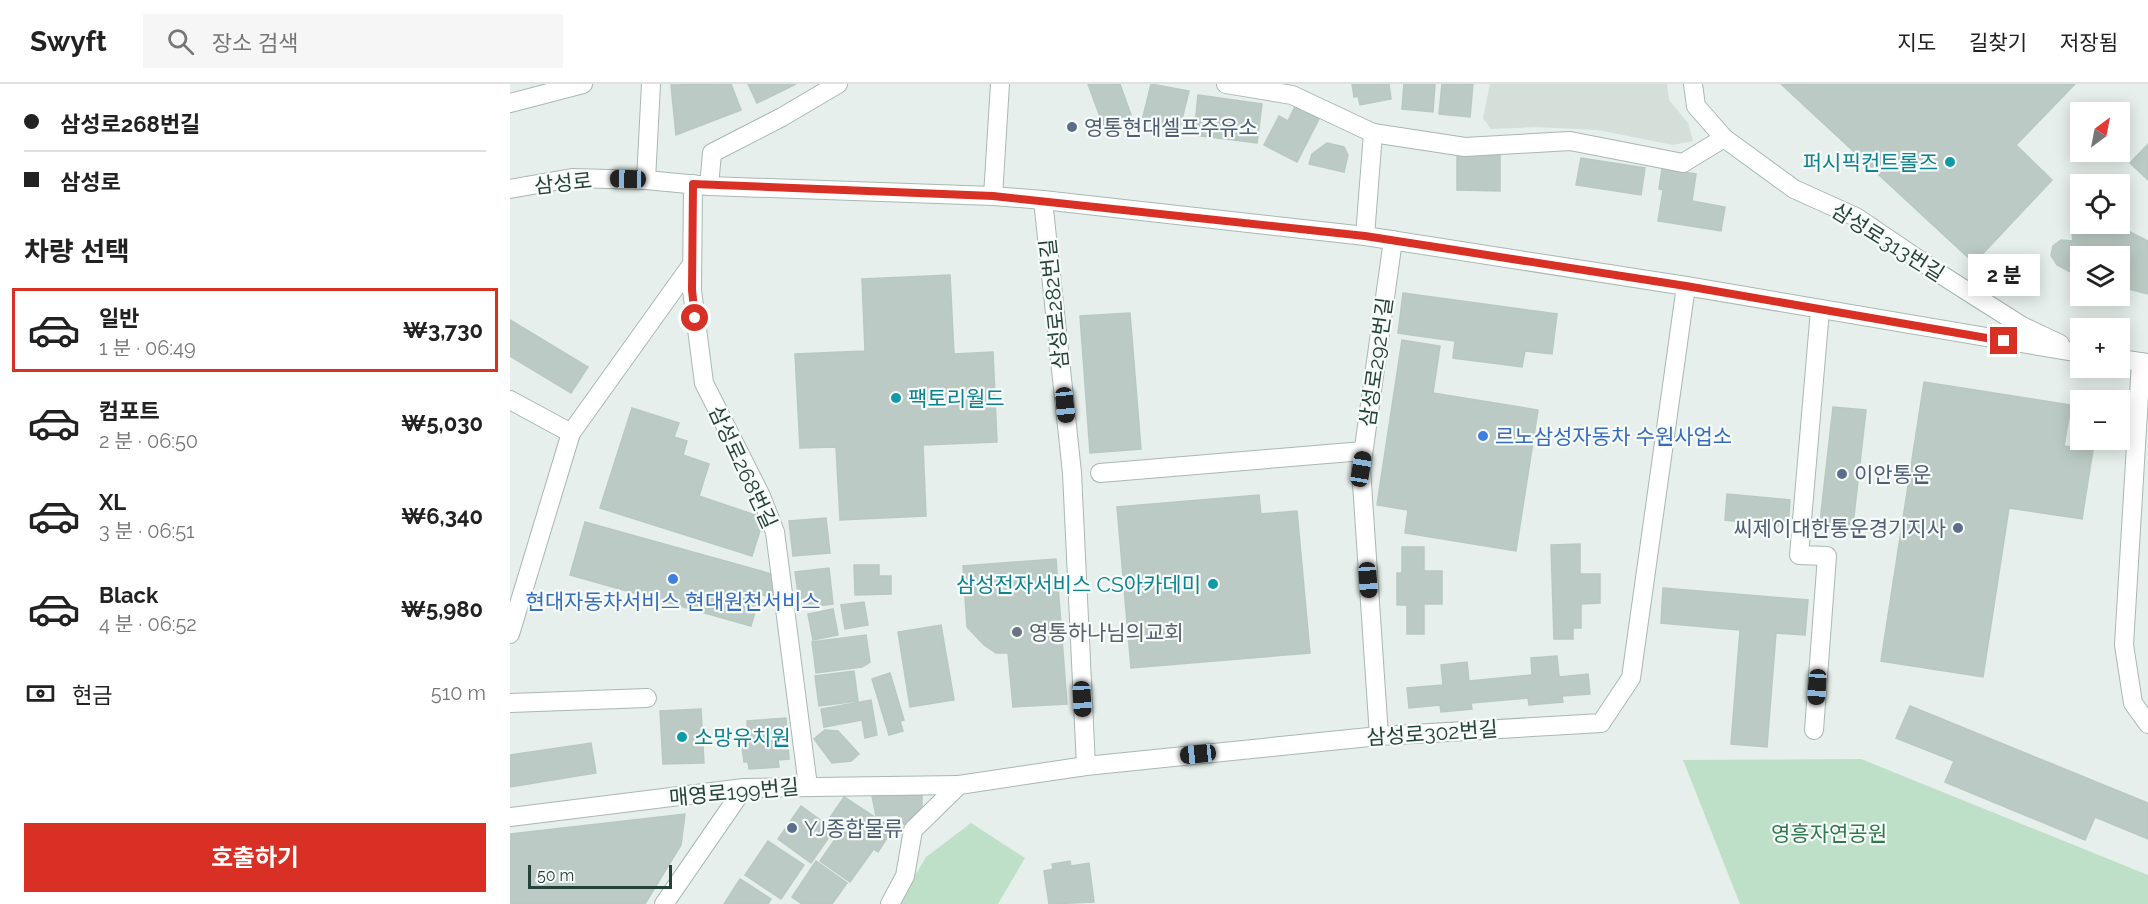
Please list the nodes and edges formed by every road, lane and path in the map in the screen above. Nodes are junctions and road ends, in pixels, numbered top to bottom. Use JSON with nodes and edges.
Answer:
{"nodes":[{"id":1,"x":583,"y":84,"type":"edge"},
{"id":2,"x":651,"y":84,"type":"edge"},
{"id":3,"x":838,"y":84,"type":"edge"},
{"id":4,"x":1000,"y":84,"type":"edge"},
{"id":5,"x":1227,"y":84,"type":"edge"},
{"id":6,"x":1693,"y":84,"type":"edge"},
{"id":7,"x":510,"y":103,"type":"edge"},
{"id":8,"x":1372,"y":133,"type":"junction"},
{"id":9,"x":1724,"y":138,"type":"junction"},
{"id":10,"x":646,"y":180,"type":"junction"},
{"id":11,"x":701,"y":185,"type":"junction"},
{"id":12,"x":510,"y":189,"type":"edge"},
{"id":13,"x":993,"y":196,"type":"junction"},
{"id":14,"x":1043,"y":200,"type":"junction"},
{"id":15,"x":1365,"y":236,"type":"junction"},
{"id":16,"x":1393,"y":240,"type":"junction"},
{"id":17,"x":692,"y":264,"type":"junction"},
{"id":18,"x":1686,"y":286,"type":"junction"},
{"id":19,"x":1820,"y":310,"type":"junction"},
{"id":20,"x":2070,"y":348,"type":"edge"},
{"id":21,"x":2070,"y":351,"type":"edge"},
{"id":22,"x":2144,"y":362,"type":"edge"},
{"id":23,"x":510,"y":400,"type":"edge"},
{"id":24,"x":571,"y":433,"type":"junction"},
{"id":25,"x":1363,"y":451,"type":"junction"},
{"id":26,"x":1100,"y":473,"type":"dead end"},
{"id":27,"x":515,"y":598,"type":"edge"},
{"id":28,"x":510,"y":634,"type":"edge"},
{"id":29,"x":647,"y":698,"type":"dead end"},
{"id":30,"x":510,"y":703,"type":"edge"},
{"id":31,"x":2148,"y":724,"type":"edge"},
{"id":32,"x":1814,"y":730,"type":"dead end"},
{"id":33,"x":1379,"y":736,"type":"junction"},
{"id":34,"x":1086,"y":766,"type":"junction"},
{"id":35,"x":958,"y":785,"type":"junction"},
{"id":36,"x":808,"y":786,"type":"junction"},
{"id":37,"x":744,"y":788,"type":"junction"},
{"id":38,"x":510,"y":817,"type":"edge"},
{"id":39,"x":664,"y":904,"type":"edge"},
{"id":40,"x":890,"y":904,"type":"edge"}],
"edges":[{"from":1,"to":7,"type":"street"},
{"from":2,"to":10,"type":"street"},
{"from":3,"to":11,"type":"street","name":"삼성로268번길"},
{"from":4,"to":13,"type":"street"},
{"from":5,"to":8,"type":"street"},
{"from":6,"to":9,"type":"street","name":"삼성로313번길"},
{"from":8,"to":9,"type":"street"},
{"from":8,"to":15,"type":"street"},
{"from":9,"to":20,"type":"street","name":"삼성로313번길"},
{"from":10,"to":11,"type":"street","name":"삼성로"},
{"from":10,"to":12,"type":"street","name":"삼성로"},
{"from":11,"to":13,"type":"street","name":"삼성로"},
{"from":11,"to":17,"type":"street","name":"삼성로268번길"},
{"from":13,"to":14,"type":"street","name":"삼성로"},
{"from":14,"to":15,"type":"street","name":"삼성로"},
{"from":14,"to":34,"type":"street","name":"삼성로282번길"},
{"from":15,"to":16,"type":"street","name":"삼성로"},
{"from":16,"to":18,"type":"street","name":"삼성로"},
{"from":16,"to":25,"type":"street","name":"삼성로292번길"},
{"from":17,"to":24,"type":"street"},
{"from":17,"to":36,"type":"street","name":"삼성로268번길"},
{"from":18,"to":19,"type":"street","name":"삼성로"},
{"from":18,"to":33,"type":"street","name":"삼성로302번길"},
{"from":19,"to":21,"type":"street","name":"삼성로"},
{"from":19,"to":32,"type":"street"},
{"from":22,"to":31,"type":"street"},
{"from":23,"to":24,"type":"street"},
{"from":24,"to":27,"type":"street"},
{"from":25,"to":26,"type":"street"},
{"from":25,"to":33,"type":"street","name":"삼성로292번길"},
{"from":27,"to":28,"type":"street"},
{"from":29,"to":30,"type":"street"},
{"from":33,"to":34,"type":"street","name":"삼성로302번길"},
{"from":34,"to":35,"type":"street","name":"삼성로302번길"},
{"from":35,"to":36,"type":"street","name":"매영로199번길"},
{"from":35,"to":40,"type":"street"},
{"from":36,"to":37,"type":"street","name":"매영로199번길"},
{"from":37,"to":38,"type":"street","name":"매영로199번길"},
{"from":37,"to":39,"type":"street"}]}
